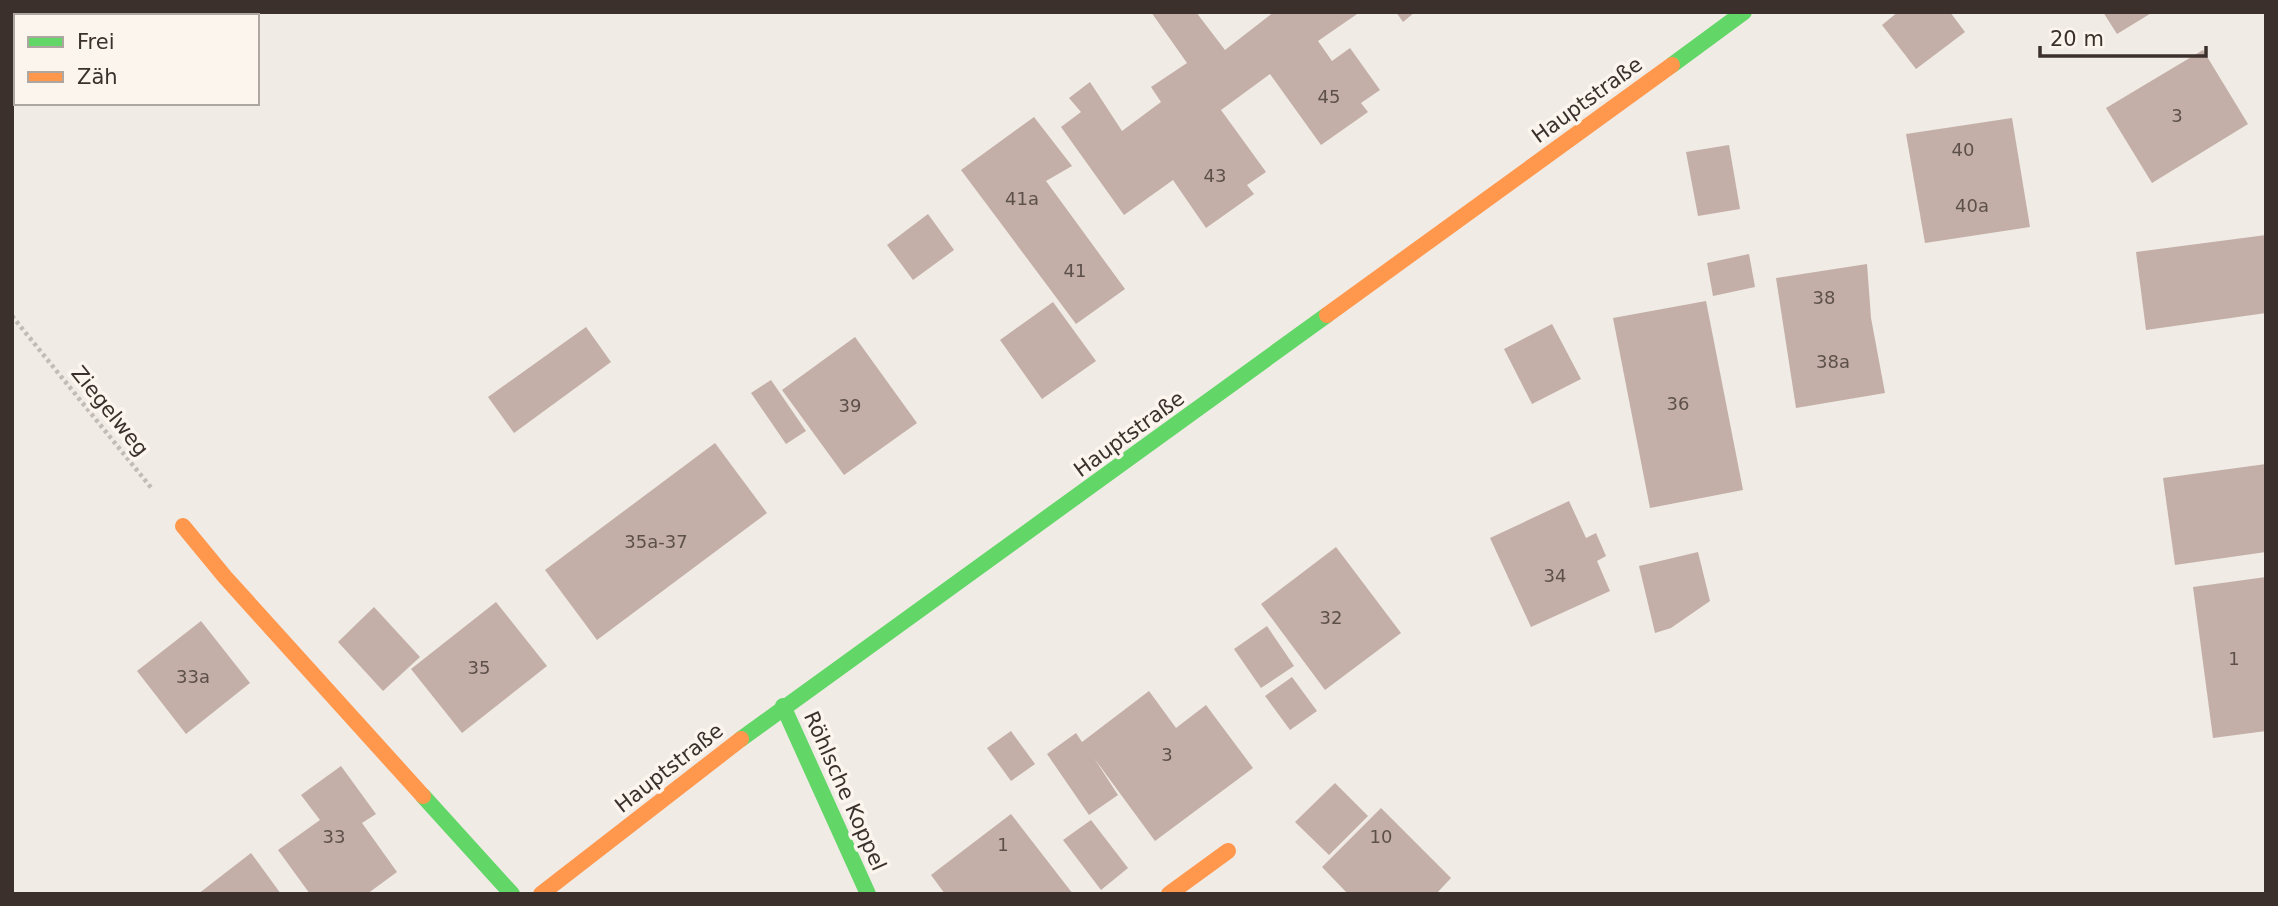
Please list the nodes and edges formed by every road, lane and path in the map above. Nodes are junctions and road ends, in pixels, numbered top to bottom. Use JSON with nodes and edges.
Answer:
{"nodes":[{"id":1,"x":1744,"y":12,"type":"edge"},
{"id":2,"x":12,"y":316,"type":"edge"},
{"id":3,"x":183,"y":526,"type":"joint"},
{"id":4,"x":783,"y":706,"type":"junction"},
{"id":5,"x":1228,"y":851,"type":"dead end"},
{"id":6,"x":512,"y":894,"type":"edge"},
{"id":7,"x":541,"y":894,"type":"edge"},
{"id":8,"x":869,"y":894,"type":"edge"},
{"id":9,"x":1169,"y":894,"type":"edge"}],
"edges":[{"from":1,"to":4,"type":"main road","name":"Hauptstraße"},
{"from":2,"to":3,"type":"path","name":"Ziegelweg"},
{"from":3,"to":6,"type":"main road"},
{"from":4,"to":7,"type":"main road","name":"Hauptstraße"},
{"from":4,"to":8,"type":"main road","name":"Röhlsche Koppel"},
{"from":5,"to":9,"type":"main road"}]}
